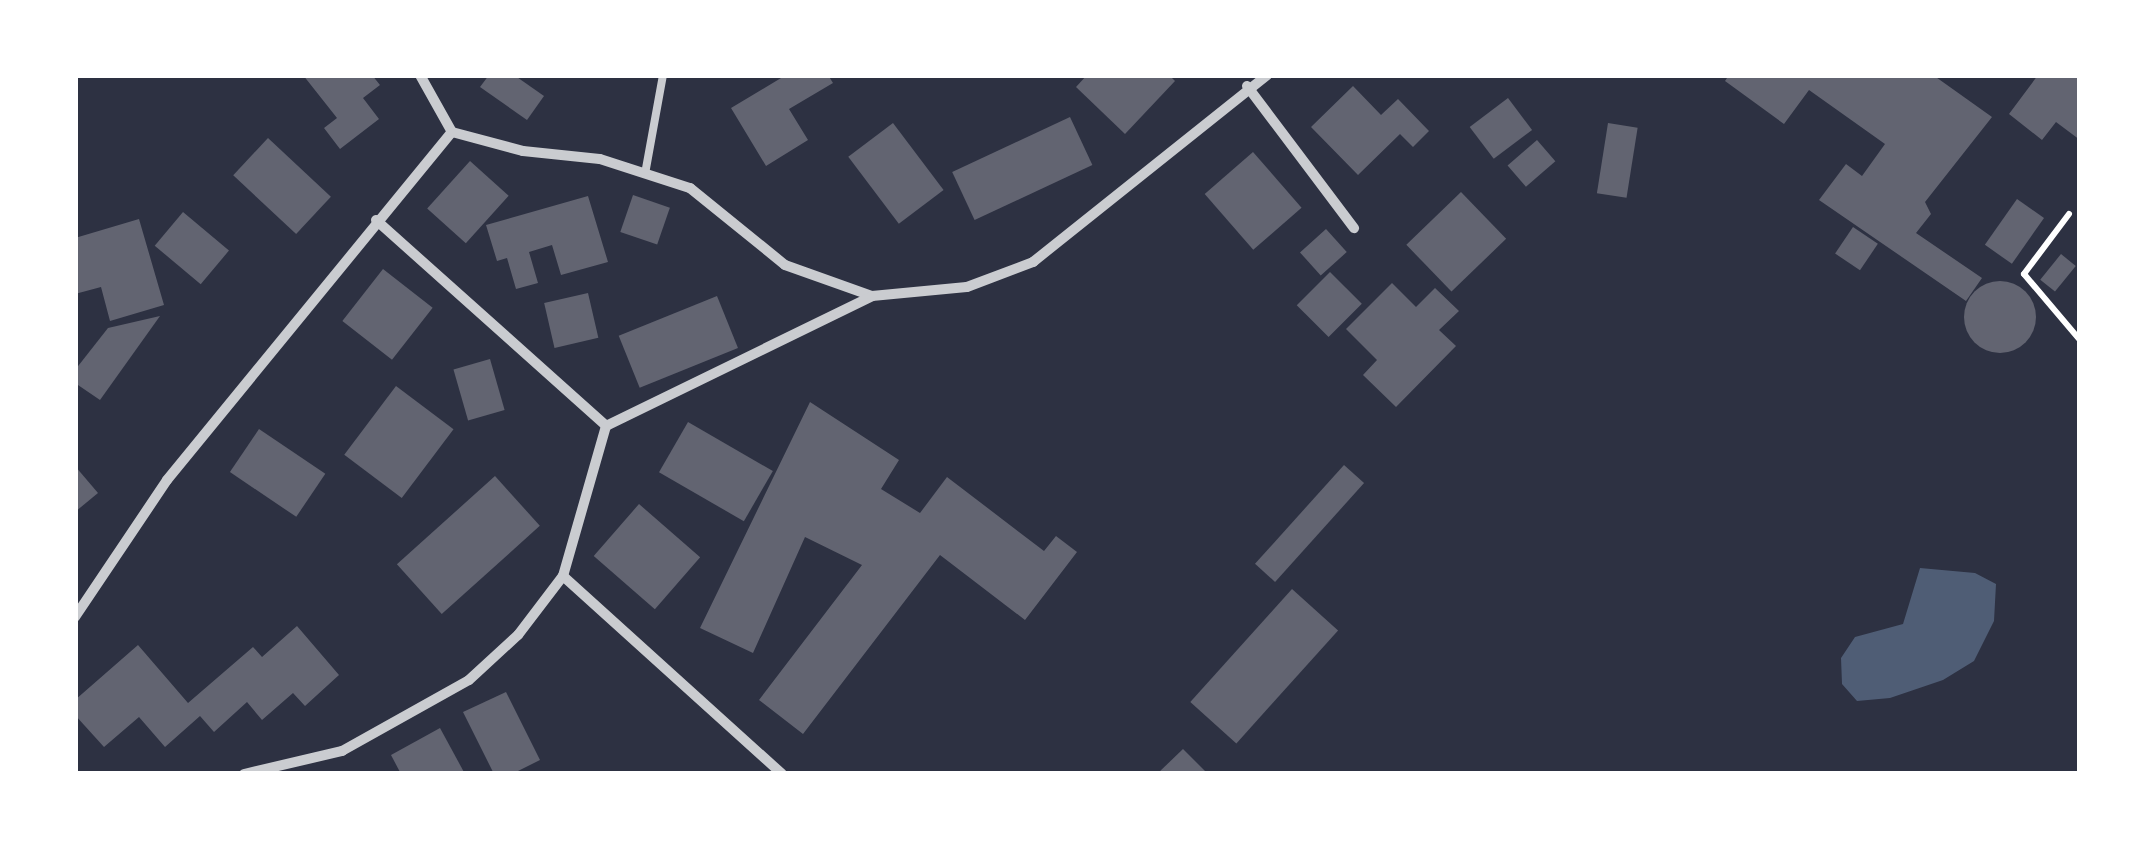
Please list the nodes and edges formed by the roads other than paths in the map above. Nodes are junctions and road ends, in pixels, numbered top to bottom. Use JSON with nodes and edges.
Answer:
{"nodes":[{"id":1,"x":420,"y":75,"type":"edge"},
{"id":2,"x":663,"y":75,"type":"edge"},
{"id":3,"x":1267,"y":75,"type":"edge"},
{"id":4,"x":1247,"y":86,"type":"junction"},
{"id":5,"x":452,"y":132,"type":"junction"},
{"id":6,"x":645,"y":174,"type":"junction"},
{"id":7,"x":376,"y":220,"type":"junction"},
{"id":8,"x":1354,"y":228,"type":"dead end"},
{"id":9,"x":872,"y":296,"type":"junction"},
{"id":10,"x":606,"y":426,"type":"junction"},
{"id":11,"x":563,"y":576,"type":"junction"},
{"id":12,"x":75,"y":617,"type":"edge"},
{"id":13,"x":244,"y":774,"type":"edge"},
{"id":14,"x":782,"y":774,"type":"edge"}],
"edges":[{"from":1,"to":5,"type":"street"},
{"from":2,"to":6,"type":"lane"},
{"from":3,"to":4,"type":"street"},
{"from":4,"to":8,"type":"street"},
{"from":4,"to":9,"type":"street"},
{"from":5,"to":6,"type":"street"},
{"from":5,"to":7,"type":"street"},
{"from":6,"to":9,"type":"street"},
{"from":7,"to":10,"type":"street"},
{"from":7,"to":12,"type":"street"},
{"from":9,"to":10,"type":"street"},
{"from":10,"to":11,"type":"street"},
{"from":11,"to":13,"type":"street"},
{"from":11,"to":14,"type":"street"}]}
